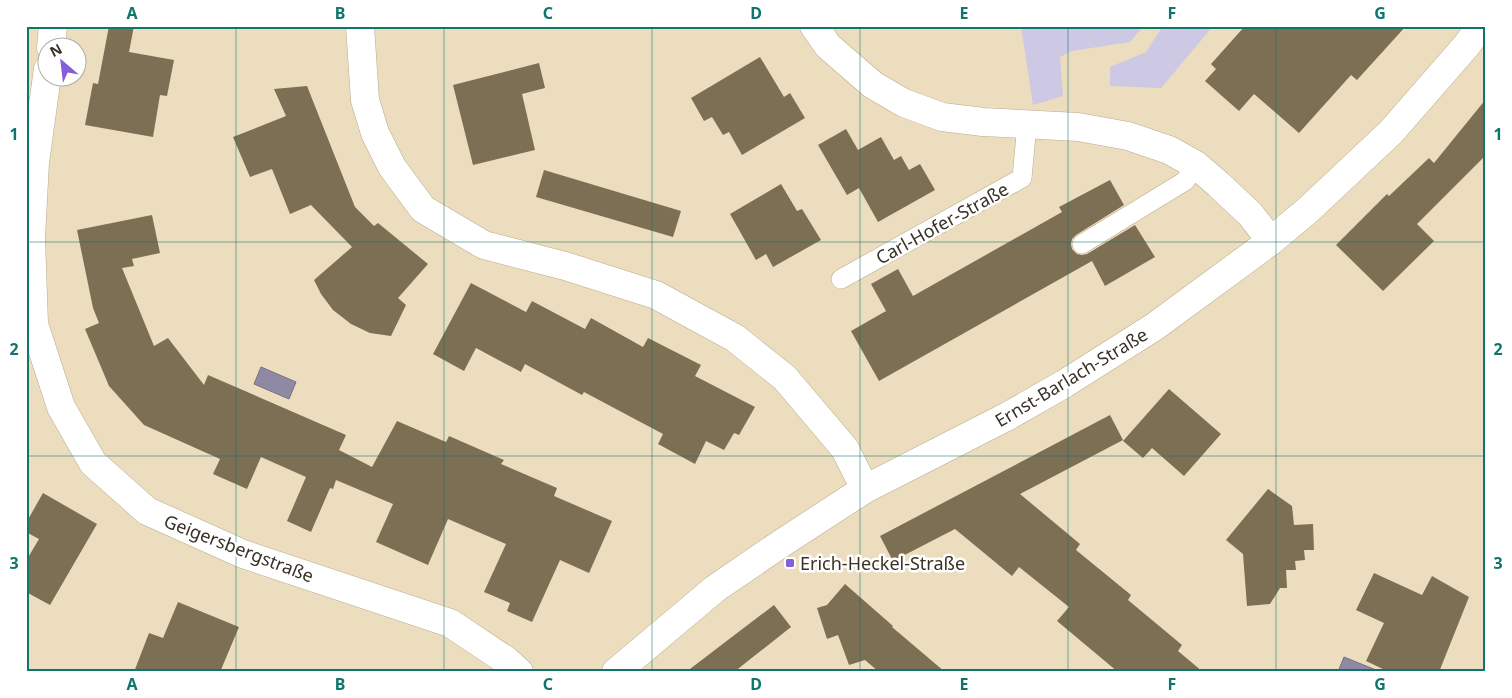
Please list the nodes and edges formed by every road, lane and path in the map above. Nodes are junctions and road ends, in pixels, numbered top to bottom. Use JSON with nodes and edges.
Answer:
{"nodes":[{"id":1,"x":360,"y":26,"type":"edge"},
{"id":2,"x":814,"y":26,"type":"edge"},
{"id":3,"x":1481,"y":26,"type":"edge"},
{"id":4,"x":45,"y":88,"type":"edge"},
{"id":5,"x":1027,"y":124,"type":"junction"},
{"id":6,"x":1196,"y":165,"type":"junction"},
{"id":7,"x":1271,"y":241,"type":"junction"},
{"id":8,"x":1082,"y":244,"type":"dead end"},
{"id":9,"x":841,"y":279,"type":"dead end"},
{"id":10,"x":864,"y":489,"type":"junction"},
{"id":11,"x":519,"y":672,"type":"edge"},
{"id":12,"x":616,"y":672,"type":"edge"}],
"edges":[{"from":1,"to":10,"type":"street"},
{"from":2,"to":5,"type":"street"},
{"from":3,"to":7,"type":"street","name":"Ernst-Barlach-Straße"},
{"from":4,"to":11,"type":"street","name":"Geigersbergstraße"},
{"from":5,"to":6,"type":"street"},
{"from":5,"to":9,"type":"lane","name":"Carl-Hofer-Straße"},
{"from":6,"to":7,"type":"street"},
{"from":6,"to":8,"type":"lane"},
{"from":7,"to":10,"type":"street","name":"Ernst-Barlach-Straße"},
{"from":10,"to":12,"type":"street","name":"Ernst-Barlach-Straße"}]}
